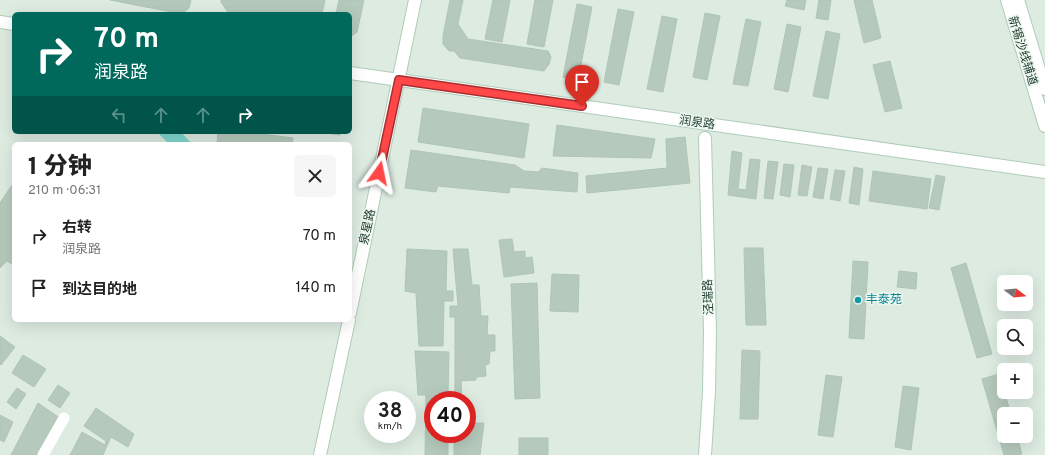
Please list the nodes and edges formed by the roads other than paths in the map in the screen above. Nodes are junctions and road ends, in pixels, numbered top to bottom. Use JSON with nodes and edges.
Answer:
{"nodes":[{"id":1,"x":415,"y":0,"type":"edge"},
{"id":2,"x":1007,"y":0,"type":"edge"},
{"id":3,"x":1018,"y":0,"type":"edge"},
{"id":4,"x":0,"y":22,"type":"edge"},
{"id":5,"x":12,"y":24,"type":"edge"},
{"id":6,"x":352,"y":73,"type":"edge"},
{"id":7,"x":399,"y":80,"type":"junction"},
{"id":8,"x":1045,"y":89,"type":"edge"},
{"id":9,"x":1045,"y":126,"type":"edge"},
{"id":10,"x":705,"y":138,"type":"dead end"},
{"id":11,"x":1045,"y":172,"type":"edge"},
{"id":12,"x":352,"y":303,"type":"edge"},
{"id":13,"x":349,"y":322,"type":"edge"},
{"id":14,"x":64,"y":418,"type":"dead end"},
{"id":15,"x":43,"y":455,"type":"edge"},
{"id":16,"x":320,"y":455,"type":"edge"},
{"id":17,"x":705,"y":455,"type":"edge"}],
"edges":[{"from":1,"to":7,"type":"street","name":"泉星路"},
{"from":2,"to":9,"type":"street","name":"新锡沙线辅道"},
{"from":3,"to":8,"type":"street","name":"新锡沙线辅道"},
{"from":4,"to":5,"type":"street"},
{"from":6,"to":7,"type":"street","name":"润泉路"},
{"from":7,"to":11,"type":"street","name":"润泉路"},
{"from":7,"to":12,"type":"street","name":"泉星路"},
{"from":10,"to":17,"type":"street","name":"泾瑞路"},
{"from":13,"to":16,"type":"street"},
{"from":14,"to":15,"type":"street"}]}
